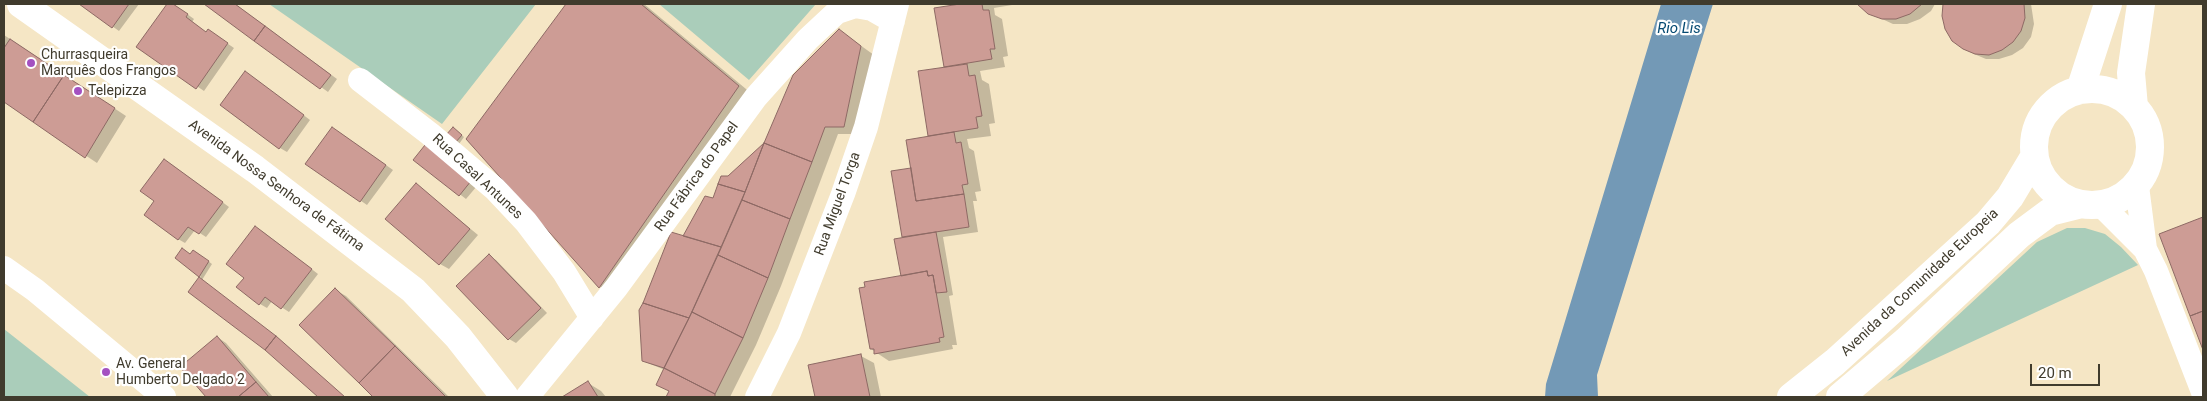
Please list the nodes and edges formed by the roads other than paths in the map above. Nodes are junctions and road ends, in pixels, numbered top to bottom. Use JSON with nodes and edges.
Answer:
{"nodes":[{"id":1,"x":21,"y":4,"type":"edge"},
{"id":2,"x":2108,"y":4,"type":"edge"},
{"id":3,"x":2141,"y":4,"type":"edge"},
{"id":4,"x":895,"y":12,"type":"edge"},
{"id":5,"x":360,"y":80,"type":"dead end"},
{"id":6,"x":2080,"y":90,"type":"junction"},
{"id":7,"x":2134,"y":107,"type":"junction"},
{"id":8,"x":2034,"y":157,"type":"junction"},
{"id":9,"x":2137,"y":186,"type":"junction"},
{"id":10,"x":2091,"y":204,"type":"junction"},
{"id":11,"x":2145,"y":250,"type":"junction"},
{"id":12,"x":4,"y":268,"type":"edge"},
{"id":13,"x":592,"y":318,"type":"junction"},
{"id":14,"x":2203,"y":392,"type":"edge"},
{"id":15,"x":164,"y":397,"type":"edge"},
{"id":16,"x":505,"y":397,"type":"edge"},
{"id":17,"x":527,"y":397,"type":"edge"},
{"id":18,"x":758,"y":397,"type":"edge"},
{"id":19,"x":1791,"y":397,"type":"edge"},
{"id":20,"x":1840,"y":397,"type":"edge"}],
"edges":[{"from":1,"to":16,"type":"main road","name":"Avenida Nossa Senhora de Fátima"},
{"from":2,"to":6,"type":"main road"},
{"from":3,"to":7,"type":"main road"},
{"from":4,"to":13,"type":"street","name":"Rua Fábrica do Papel"},
{"from":4,"to":18,"type":"street","name":"Rua Miguel Torga"},
{"from":5,"to":13,"type":"street","name":"Rua Casal Antunes"},
{"from":6,"to":7,"type":"main road","name":"Avenida da Comunidade Europeia"},
{"from":6,"to":8,"type":"main road","name":"Avenida da Comunidade Europeia"},
{"from":7,"to":9,"type":"main road"},
{"from":8,"to":10,"type":"main road"},
{"from":8,"to":19,"type":"main road","name":"Avenida da Comunidade Europeia"},
{"from":9,"to":10,"type":"main road"},
{"from":9,"to":11,"type":"street"},
{"from":10,"to":11,"type":"street"},
{"from":10,"to":20,"type":"main road"},
{"from":11,"to":14,"type":"street"},
{"from":12,"to":15,"type":"street"},
{"from":13,"to":17,"type":"street","name":"Rua Fábrica do Papel"}]}
